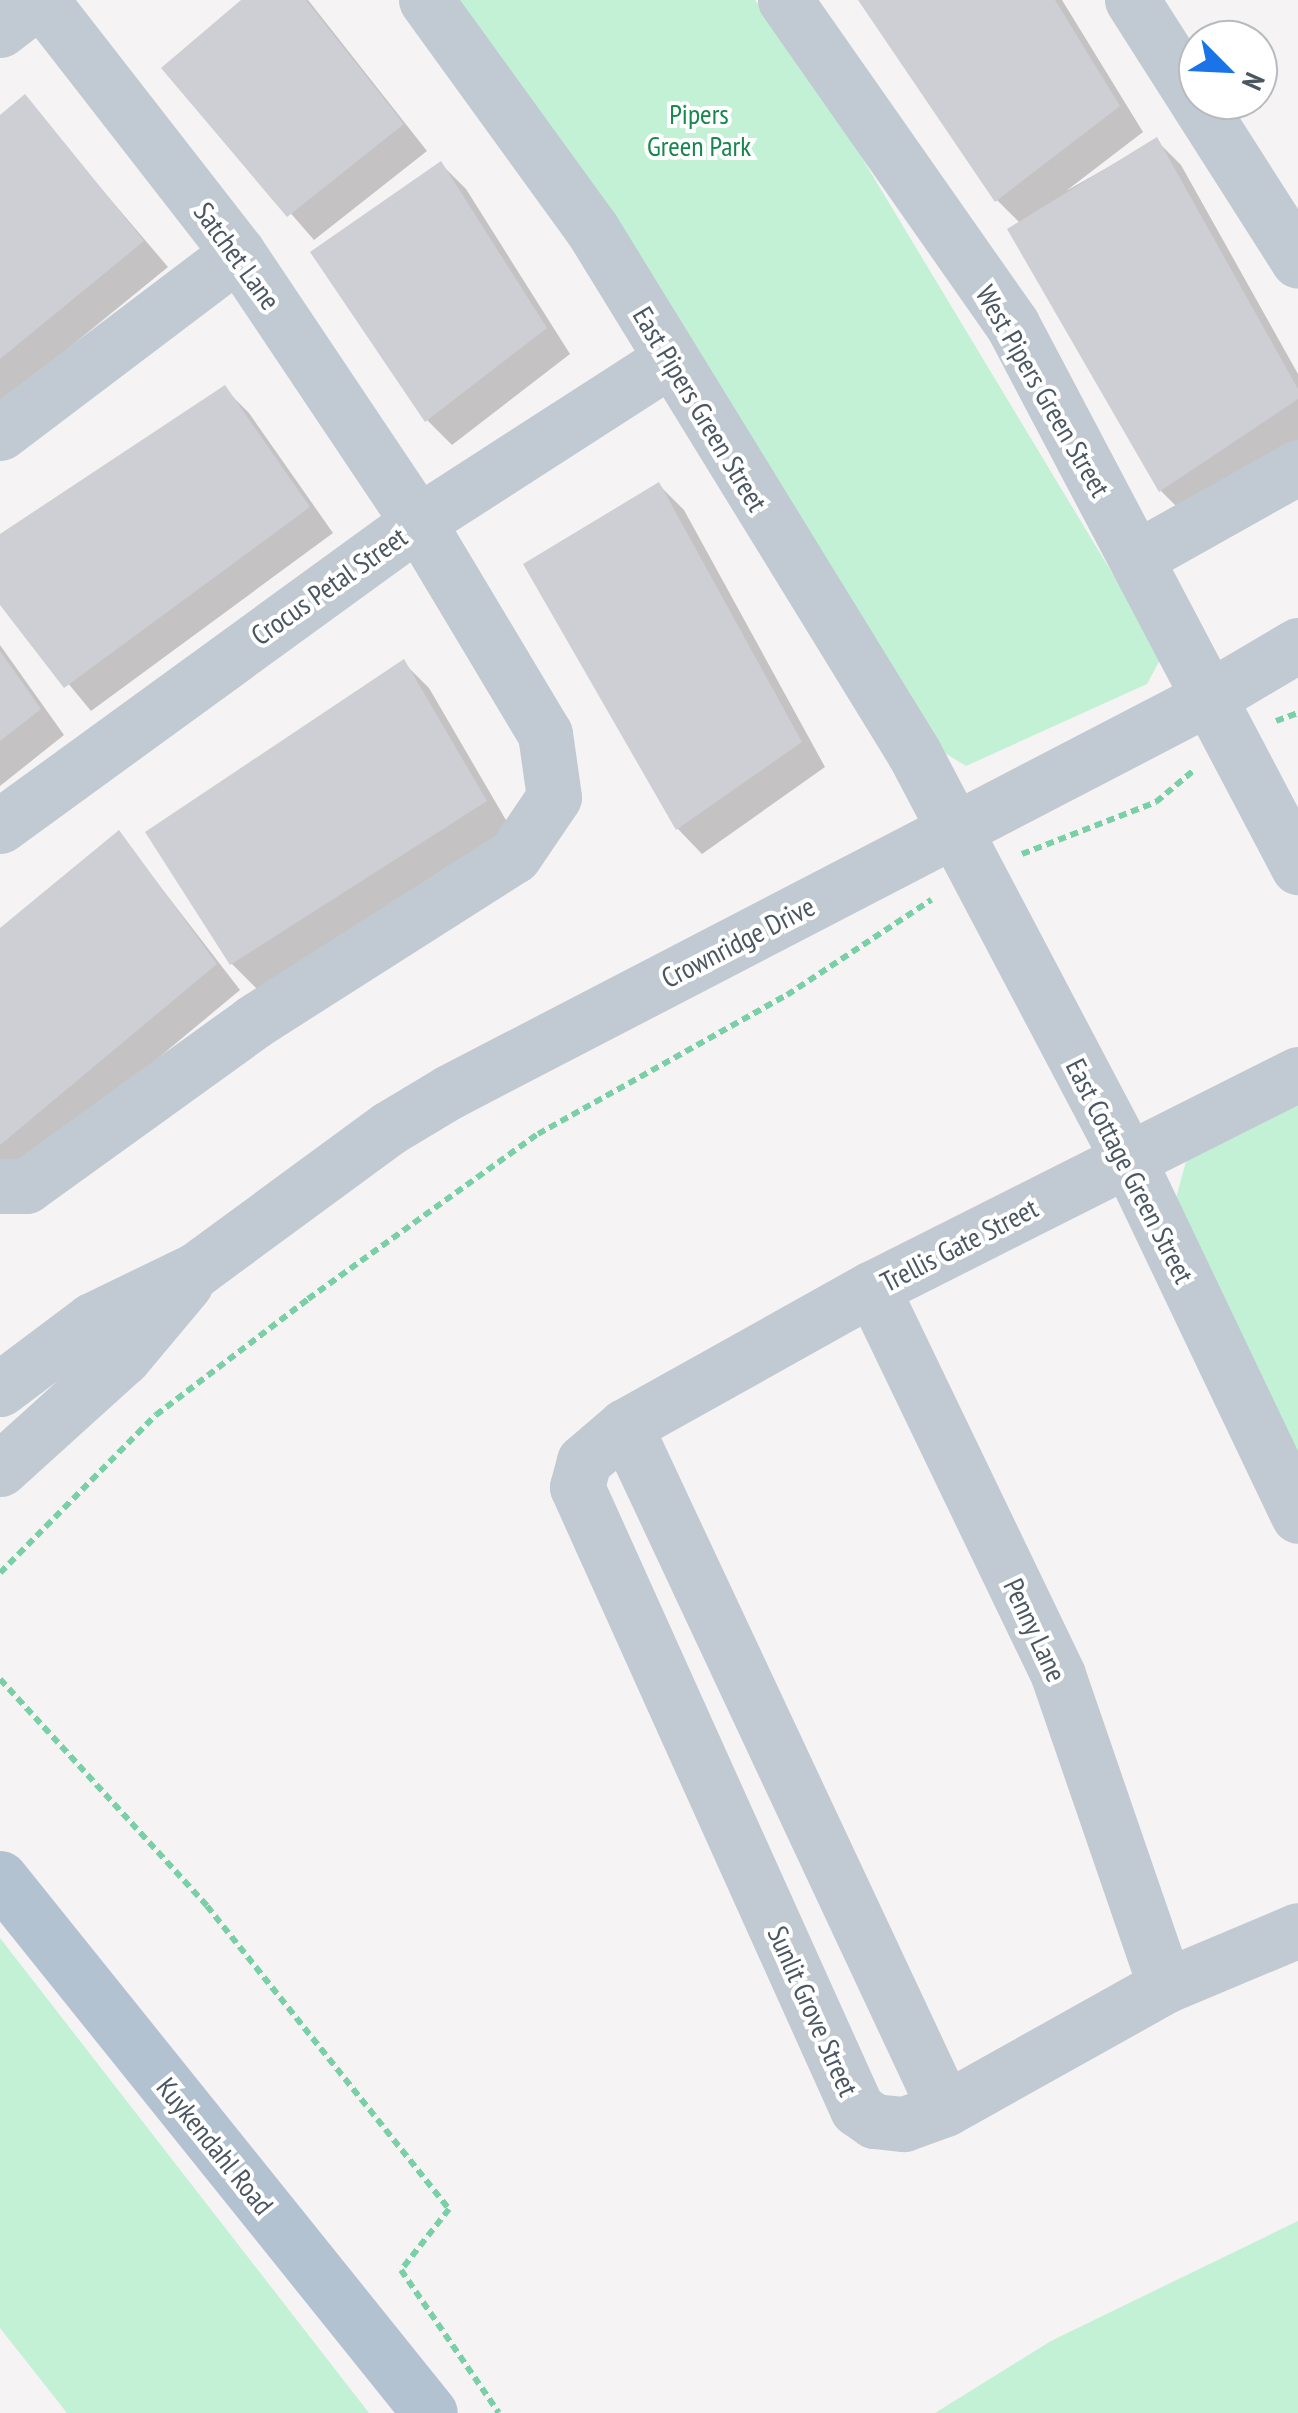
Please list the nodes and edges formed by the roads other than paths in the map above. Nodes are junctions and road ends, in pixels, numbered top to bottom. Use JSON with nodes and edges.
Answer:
{"nodes":[{"id":1,"x":40,"y":0,"type":"edge"},
{"id":2,"x":426,"y":0,"type":"edge"},
{"id":3,"x":784,"y":0,"type":"edge"},
{"id":4,"x":1132,"y":0,"type":"edge"},
{"id":5,"x":0,"y":30,"type":"edge"},
{"id":6,"x":238,"y":253,"type":"junction"},
{"id":7,"x":1298,"y":261,"type":"edge"},
{"id":8,"x":668,"y":361,"type":"junction"},
{"id":9,"x":0,"y":433,"type":"edge"},
{"id":10,"x":1298,"y":468,"type":"edge"},
{"id":11,"x":418,"y":522,"type":"junction"},
{"id":12,"x":1136,"y":558,"type":"junction"},
{"id":13,"x":1298,"y":644,"type":"edge"},
{"id":14,"x":1221,"y":718,"type":"junction"},
{"id":15,"x":0,"y":826,"type":"edge"},
{"id":16,"x":964,"y":851,"type":"junction"},
{"id":17,"x":1298,"y":866,"type":"edge"},
{"id":18,"x":1298,"y":1074,"type":"edge"},
{"id":19,"x":1128,"y":1160,"type":"junction"},
{"id":20,"x":0,"y":1186,"type":"edge"},
{"id":21,"x":197,"y":1269,"type":"junction"},
{"id":22,"x":872,"y":1288,"type":"junction"},
{"id":23,"x":0,"y":1389,"type":"edge"},
{"id":24,"x":625,"y":1426,"type":"junction"},
{"id":25,"x":0,"y":1469,"type":"edge"},
{"id":26,"x":1298,"y":1516,"type":"edge"},
{"id":27,"x":0,"y":1878,"type":"edge"},
{"id":28,"x":1298,"y":1930,"type":"edge"},
{"id":29,"x":1165,"y":1986,"type":"junction"},
{"id":30,"x":945,"y":2109,"type":"junction"},
{"id":31,"x":430,"y":2413,"type":"edge"}],
"edges":[{"from":1,"to":5,"type":"street"},
{"from":1,"to":6,"type":"street","name":"Satchet Lane"},
{"from":2,"to":8,"type":"street","name":"East Pipers Green Street"},
{"from":3,"to":12,"type":"street","name":"West Pipers Green Street"},
{"from":4,"to":7,"type":"street"},
{"from":6,"to":9,"type":"street"},
{"from":6,"to":11,"type":"street","name":"Satchet Lane"},
{"from":8,"to":11,"type":"street","name":"Crocus Petal Street"},
{"from":8,"to":16,"type":"street","name":"East Pipers Green Street"},
{"from":10,"to":12,"type":"street"},
{"from":11,"to":15,"type":"street","name":"Crocus Petal Street"},
{"from":11,"to":20,"type":"street","name":"Satchet Lane"},
{"from":12,"to":14,"type":"street","name":"West Pipers Green Street"},
{"from":13,"to":14,"type":"street","name":"Crownridge Drive"},
{"from":14,"to":16,"type":"street","name":"Crownridge Drive"},
{"from":14,"to":17,"type":"street","name":"West Pipers Green Street"},
{"from":16,"to":19,"type":"street","name":"East Cottage Green Street"},
{"from":16,"to":21,"type":"street","name":"Crownridge Drive"},
{"from":18,"to":19,"type":"street","name":"Trellis Gate Street"},
{"from":19,"to":22,"type":"street","name":"Trellis Gate Street"},
{"from":19,"to":26,"type":"street","name":"East Cottage Green Street"},
{"from":21,"to":23,"type":"street","name":"Crownridge Drive"},
{"from":21,"to":25,"type":"street","name":"Crownridge Drive"},
{"from":22,"to":24,"type":"street","name":"Trellis Gate Street"},
{"from":22,"to":29,"type":"street","name":"Penny Lane"},
{"from":24,"to":30,"type":"street"},
{"from":24,"to":30,"type":"street","name":"Sunlit Grove Street"},
{"from":27,"to":31,"type":"main road","name":"Kuykendahl Road"},
{"from":28,"to":29,"type":"street","name":"Sunlit Grove Street"},
{"from":29,"to":30,"type":"street","name":"Sunlit Grove Street"}]}
